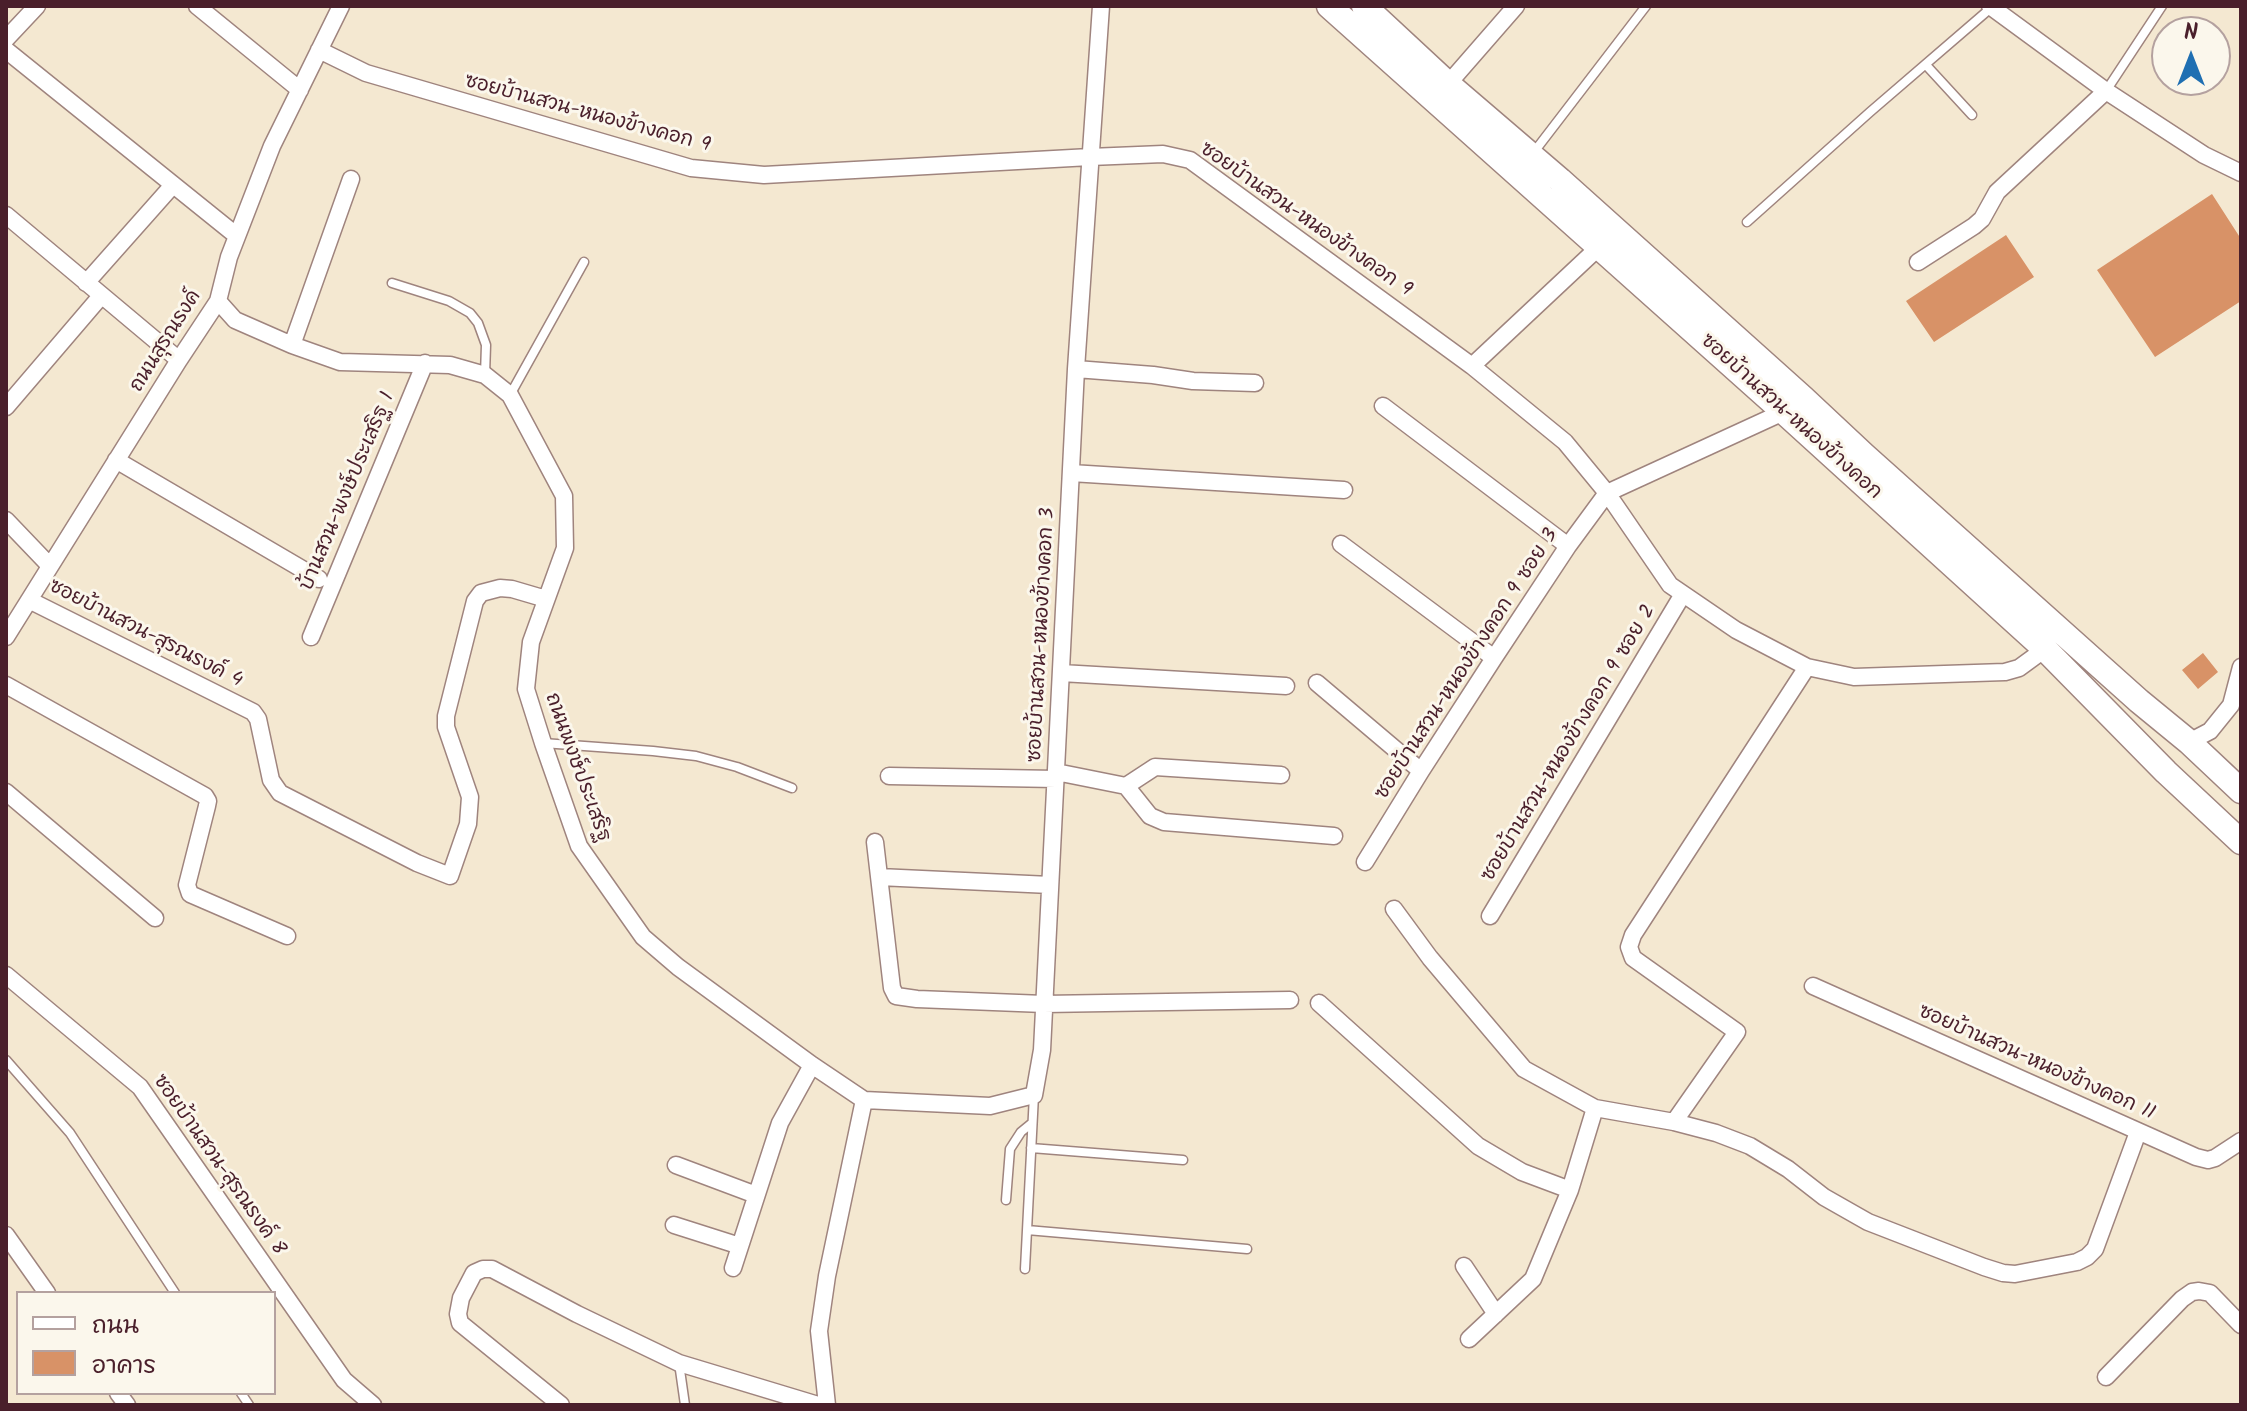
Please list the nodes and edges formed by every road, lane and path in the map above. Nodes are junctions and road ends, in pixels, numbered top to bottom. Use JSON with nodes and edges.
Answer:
{"nodes":[{"id":1,"x":37,"y":6,"type":"edge"},
{"id":2,"x":197,"y":6,"type":"edge"},
{"id":3,"x":341,"y":6,"type":"edge"},
{"id":4,"x":1101,"y":6,"type":"edge"},
{"id":5,"x":1329,"y":6,"type":"edge"},
{"id":6,"x":1364,"y":6,"type":"edge"},
{"id":7,"x":1516,"y":6,"type":"edge"},
{"id":8,"x":1646,"y":6,"type":"edge"},
{"id":9,"x":2162,"y":6,"type":"edge"},
{"id":10,"x":1991,"y":7,"type":"edge"},
{"id":11,"x":2012,"y":12,"type":"edge"},
{"id":12,"x":6,"y":39,"type":"edge"},
{"id":13,"x":6,"y":50,"type":"edge"},
{"id":14,"x":319,"y":50,"type":"junction"},
{"id":15,"x":1926,"y":65,"type":"junction"},
{"id":16,"x":1448,"y":84,"type":"junction"},
{"id":17,"x":300,"y":90,"type":"junction"},
{"id":18,"x":2106,"y":91,"type":"junction"},
{"id":19,"x":1972,"y":115,"type":"dead end"},
{"id":20,"x":1532,"y":156,"type":"junction"},
{"id":21,"x":1090,"y":157,"type":"junction"},
{"id":22,"x":2241,"y":173,"type":"edge"},
{"id":23,"x":351,"y":179,"type":"dead end"},
{"id":24,"x":173,"y":185,"type":"junction"},
{"id":25,"x":7,"y":218,"type":"edge"},
{"id":26,"x":1747,"y":222,"type":"dead end"},
{"id":27,"x":237,"y":236,"type":"junction"},
{"id":28,"x":1599,"y":247,"type":"junction"},
{"id":29,"x":584,"y":262,"type":"dead end"},
{"id":30,"x":1918,"y":262,"type":"dead end"},
{"id":31,"x":86,"y":283,"type":"junction"},
{"id":32,"x":392,"y":283,"type":"dead end"},
{"id":33,"x":101,"y":296,"type":"junction"},
{"id":34,"x":218,"y":301,"type":"junction"},
{"id":35,"x":292,"y":345,"type":"junction"},
{"id":36,"x":179,"y":360,"type":"junction"},
{"id":37,"x":425,"y":363,"type":"junction"},
{"id":38,"x":1472,"y":366,"type":"junction"},
{"id":39,"x":1076,"y":369,"type":"junction"},
{"id":40,"x":485,"y":375,"type":"junction"},
{"id":41,"x":1255,"y":383,"type":"dead end"},
{"id":42,"x":510,"y":395,"type":"junction"},
{"id":43,"x":1794,"y":405,"type":"junction"},
{"id":44,"x":1383,"y":406,"type":"dead end"},
{"id":45,"x":6,"y":407,"type":"edge"},
{"id":46,"x":116,"y":460,"type":"junction"},
{"id":47,"x":1071,"y":473,"type":"junction"},
{"id":48,"x":1344,"y":490,"type":"dead end"},
{"id":49,"x":1607,"y":493,"type":"junction"},
{"id":50,"x":6,"y":520,"type":"edge"},
{"id":51,"x":1341,"y":544,"type":"dead end"},
{"id":52,"x":1568,"y":546,"type":"junction"},
{"id":53,"x":50,"y":566,"type":"junction"},
{"id":54,"x":319,"y":579,"type":"dead end"},
{"id":55,"x":1683,"y":594,"type":"junction"},
{"id":56,"x":546,"y":599,"type":"junction"},
{"id":57,"x":29,"y":600,"type":"junction"},
{"id":58,"x":6,"y":637,"type":"edge"},
{"id":59,"x":311,"y":637,"type":"dead end"},
{"id":60,"x":2045,"y":649,"type":"junction"},
{"id":61,"x":1494,"y":658,"type":"junction"},
{"id":62,"x":1807,"y":667,"type":"junction"},
{"id":63,"x":2241,"y":667,"type":"edge"},
{"id":64,"x":1061,"y":673,"type":"junction"},
{"id":65,"x":1317,"y":683,"type":"dead end"},
{"id":66,"x":6,"y":685,"type":"edge"},
{"id":67,"x":1286,"y":686,"type":"dead end"},
{"id":68,"x":2189,"y":742,"type":"junction"},
{"id":69,"x":543,"y":743,"type":"junction"},
{"id":70,"x":1421,"y":771,"type":"junction"},
{"id":71,"x":1281,"y":775,"type":"dead end"},
{"id":72,"x":889,"y":776,"type":"dead end"},
{"id":73,"x":1056,"y":776,"type":"junction"},
{"id":74,"x":1126,"y":786,"type":"junction"},
{"id":75,"x":792,"y":788,"type":"dead end"},
{"id":76,"x":2241,"y":791,"type":"edge"},
{"id":77,"x":6,"y":792,"type":"edge"},
{"id":78,"x":1334,"y":836,"type":"dead end"},
{"id":79,"x":875,"y":842,"type":"dead end"},
{"id":80,"x":2241,"y":842,"type":"edge"},
{"id":81,"x":1365,"y":862,"type":"dead end"},
{"id":82,"x":879,"y":877,"type":"junction"},
{"id":83,"x":1050,"y":885,"type":"junction"},
{"id":84,"x":1394,"y":909,"type":"dead end"},
{"id":85,"x":1490,"y":916,"type":"dead end"},
{"id":86,"x":155,"y":918,"type":"dead end"},
{"id":87,"x":287,"y":936,"type":"dead end"},
{"id":88,"x":6,"y":975,"type":"edge"},
{"id":89,"x":1813,"y":986,"type":"dead end"},
{"id":90,"x":1290,"y":1000,"type":"dead end"},
{"id":91,"x":1319,"y":1003,"type":"dead end"},
{"id":92,"x":1044,"y":1004,"type":"junction"},
{"id":93,"x":6,"y":1060,"type":"edge"},
{"id":94,"x":812,"y":1065,"type":"junction"},
{"id":95,"x":1034,"y":1095,"type":"junction"},
{"id":96,"x":864,"y":1100,"type":"junction"},
{"id":97,"x":1595,"y":1108,"type":"junction"},
{"id":98,"x":1674,"y":1122,"type":"junction"},
{"id":99,"x":1032,"y":1123,"type":"junction"},
{"id":100,"x":2138,"y":1132,"type":"junction"},
{"id":101,"x":2241,"y":1141,"type":"edge"},
{"id":102,"x":1031,"y":1148,"type":"junction"},
{"id":103,"x":1183,"y":1160,"type":"dead end"},
{"id":104,"x":676,"y":1165,"type":"dead end"},
{"id":105,"x":1570,"y":1190,"type":"junction"},
{"id":106,"x":756,"y":1195,"type":"junction"},
{"id":107,"x":1006,"y":1200,"type":"dead end"},
{"id":108,"x":674,"y":1225,"type":"dead end"},
{"id":109,"x":1027,"y":1230,"type":"junction"},
{"id":110,"x":6,"y":1235,"type":"edge"},
{"id":111,"x":740,"y":1246,"type":"junction"},
{"id":112,"x":1247,"y":1249,"type":"dead end"},
{"id":113,"x":1464,"y":1266,"type":"dead end"},
{"id":114,"x":733,"y":1268,"type":"dead end"},
{"id":115,"x":1025,"y":1269,"type":"dead end"},
{"id":116,"x":46,"y":1291,"type":"edge"},
{"id":117,"x":174,"y":1291,"type":"edge"},
{"id":118,"x":1496,"y":1314,"type":"junction"},
{"id":119,"x":2241,"y":1325,"type":"edge"},
{"id":120,"x":1469,"y":1339,"type":"dead end"},
{"id":121,"x":679,"y":1363,"type":"junction"},
{"id":122,"x":2106,"y":1377,"type":"dead end"},
{"id":123,"x":373,"y":1405,"type":"edge"},
{"id":124,"x":561,"y":1405,"type":"edge"},
{"id":125,"x":685,"y":1405,"type":"edge"},
{"id":126,"x":818,"y":1405,"type":"edge"},
{"id":127,"x":827,"y":1405,"type":"edge"}],
"edges":[{"from":1,"to":12,"type":"street"},
{"from":2,"to":17,"type":"street"},
{"from":3,"to":14,"type":"street","name":"ถนนสุรณรงค์"},
{"from":4,"to":21,"type":"street","name":"ซอยบ้านสวน-หนองข้างคอก 3"},
{"from":5,"to":28,"type":"main road","name":"ซอยบ้านสวน-หนองข้างคอก"},
{"from":6,"to":16,"type":"main road","name":"ซอยบ้านสวน-หนองข้างคอก"},
{"from":7,"to":16,"type":"street"},
{"from":8,"to":20,"type":"lane"},
{"from":9,"to":18,"type":"lane"},
{"from":10,"to":11,"type":"street"},
{"from":10,"to":15,"type":"lane"},
{"from":11,"to":18,"type":"street"},
{"from":13,"to":24,"type":"street"},
{"from":14,"to":17,"type":"street","name":"ถนนสุรณรงค์"},
{"from":14,"to":21,"type":"street","name":"ซอยบ้านสวน-หนองข้างคอก 9"},
{"from":15,"to":19,"type":"lane"},
{"from":15,"to":26,"type":"lane"},
{"from":16,"to":20,"type":"main road","name":"ซอยบ้านสวน-หนองข้างคอก"},
{"from":17,"to":27,"type":"street","name":"ถนนสุรณรงค์"},
{"from":18,"to":22,"type":"street"},
{"from":18,"to":30,"type":"street"},
{"from":20,"to":43,"type":"main road","name":"ซอยบ้านสวน-หนองข้างคอก"},
{"from":21,"to":38,"type":"street","name":"ซอยบ้านสวน-หนองข้างคอก 9"},
{"from":21,"to":39,"type":"street","name":"ซอยบ้านสวน-หนองข้างคอก 3"},
{"from":23,"to":35,"type":"street"},
{"from":24,"to":27,"type":"street"},
{"from":24,"to":31,"type":"street"},
{"from":25,"to":31,"type":"street"},
{"from":27,"to":34,"type":"street","name":"ถนนสุรณรงค์"},
{"from":28,"to":38,"type":"street"},
{"from":28,"to":43,"type":"main road","name":"ซอยบ้านสวน-หนองข้างคอก"},
{"from":29,"to":42,"type":"lane"},
{"from":31,"to":33,"type":"street"},
{"from":32,"to":40,"type":"lane"},
{"from":33,"to":36,"type":"street"},
{"from":33,"to":45,"type":"street"},
{"from":34,"to":35,"type":"street","name":"ถนนพงษ์ประเสริฐ"},
{"from":34,"to":36,"type":"street","name":"ถนนสุรณรงค์"},
{"from":35,"to":37,"type":"street","name":"ถนนพงษ์ประเสริฐ"},
{"from":36,"to":46,"type":"street","name":"ถนนสุรณรงค์"},
{"from":37,"to":40,"type":"street","name":"ถนนพงษ์ประเสริฐ"},
{"from":37,"to":59,"type":"street","name":"บ้านสวน-พงษ์ประเสริฐ 1"},
{"from":38,"to":49,"type":"street","name":"ซอยบ้านสวน-หนองข้างคอก 9"},
{"from":39,"to":41,"type":"street"},
{"from":39,"to":47,"type":"street","name":"ซอยบ้านสวน-หนองข้างคอก 3"},
{"from":40,"to":42,"type":"street","name":"ถนนพงษ์ประเสริฐ"},
{"from":42,"to":56,"type":"street","name":"ถนนพงษ์ประเสริฐ"},
{"from":43,"to":49,"type":"street"},
{"from":43,"to":60,"type":"main road","name":"ซอยบ้านสวน-หนองข้างคอก"},
{"from":43,"to":68,"type":"main road","name":"ซอยบ้านสวน-หนองข้างคอก"},
{"from":44,"to":52,"type":"street"},
{"from":46,"to":53,"type":"street","name":"ถนนสุรณรงค์"},
{"from":46,"to":54,"type":"street"},
{"from":47,"to":48,"type":"street"},
{"from":47,"to":64,"type":"street","name":"ซอยบ้านสวน-หนองข้างคอก 3"},
{"from":49,"to":52,"type":"street","name":"ซอยบ้านสวน-หนองข้างคอก 9 ซอย 3"},
{"from":49,"to":55,"type":"street","name":"ซอยบ้านสวน-หนองข้างคอก 9"},
{"from":50,"to":53,"type":"street"},
{"from":51,"to":61,"type":"street"},
{"from":52,"to":61,"type":"street","name":"ซอยบ้านสวน-หนองข้างคอก 9 ซอย 3"},
{"from":53,"to":57,"type":"street","name":"ถนนสุรณรงค์"},
{"from":55,"to":62,"type":"street","name":"ซอยบ้านสวน-หนองข้างคอก 9"},
{"from":55,"to":85,"type":"street","name":"ซอยบ้านสวน-หนองข้างคอก 9 ซอย 2"},
{"from":56,"to":57,"type":"street","name":"ซอยบ้านสวน-สุรณรงค์ 4"},
{"from":56,"to":69,"type":"street","name":"ถนนพงษ์ประเสริฐ"},
{"from":57,"to":58,"type":"street","name":"ถนนสุรณรงค์"},
{"from":60,"to":62,"type":"street","name":"ซอยบ้านสวน-หนองข้างคอก 9"},
{"from":60,"to":80,"type":"main road","name":"ซอยบ้านสวน-หนองข้างคอก"},
{"from":61,"to":70,"type":"street","name":"ซอยบ้านสวน-หนองข้างคอก 9 ซอย 3"},
{"from":62,"to":98,"type":"street"},
{"from":63,"to":68,"type":"street"},
{"from":64,"to":67,"type":"street"},
{"from":64,"to":73,"type":"street","name":"ซอยบ้านสวน-หนองข้างคอก 3"},
{"from":65,"to":70,"type":"street"},
{"from":66,"to":87,"type":"street"},
{"from":68,"to":76,"type":"main road","name":"ซอยบ้านสวน-หนองข้างคอก"},
{"from":69,"to":75,"type":"lane"},
{"from":69,"to":94,"type":"street","name":"ถนนพงษ์ประเสริฐ"},
{"from":70,"to":81,"type":"street","name":"ซอยบ้านสวน-หนองข้างคอก 9 ซอย 3"},
{"from":71,"to":74,"type":"street"},
{"from":72,"to":73,"type":"street"},
{"from":73,"to":74,"type":"street"},
{"from":73,"to":83,"type":"street","name":"ซอยบ้านสวน-หนองข้างคอก 3"},
{"from":74,"to":78,"type":"street"},
{"from":77,"to":86,"type":"street"},
{"from":79,"to":82,"type":"street"},
{"from":82,"to":83,"type":"street"},
{"from":82,"to":92,"type":"street"},
{"from":83,"to":92,"type":"street","name":"ซอยบ้านสวน-หนองข้างคอก 3"},
{"from":84,"to":97,"type":"street"},
{"from":88,"to":123,"type":"street","name":"ซอยบ้านสวน-สุรณรงค์ 8"},
{"from":89,"to":100,"type":"street","name":"ซอยบ้านสวน-หนองข้างคอก 11"},
{"from":90,"to":92,"type":"street"},
{"from":91,"to":105,"type":"street"},
{"from":92,"to":95,"type":"street","name":"ซอยบ้านสวน-หนองข้างคอก 3"},
{"from":93,"to":117,"type":"lane"},
{"from":94,"to":96,"type":"street","name":"ถนนพงษ์ประเสริฐ"},
{"from":94,"to":106,"type":"street"},
{"from":95,"to":96,"type":"street"},
{"from":95,"to":99,"type":"lane"},
{"from":96,"to":127,"type":"street"},
{"from":97,"to":98,"type":"street"},
{"from":97,"to":105,"type":"street"},
{"from":98,"to":100,"type":"street"},
{"from":99,"to":102,"type":"lane"},
{"from":99,"to":107,"type":"lane"},
{"from":100,"to":101,"type":"street","name":"ซอยบ้านสวน-หนองข้างคอก 11"},
{"from":102,"to":103,"type":"lane"},
{"from":102,"to":109,"type":"lane"},
{"from":104,"to":106,"type":"street"},
{"from":105,"to":118,"type":"street"},
{"from":106,"to":111,"type":"street"},
{"from":108,"to":111,"type":"street"},
{"from":109,"to":112,"type":"lane"},
{"from":109,"to":115,"type":"lane"},
{"from":110,"to":116,"type":"street"},
{"from":111,"to":114,"type":"street"},
{"from":113,"to":118,"type":"street"},
{"from":118,"to":120,"type":"street"},
{"from":119,"to":122,"type":"street"},
{"from":121,"to":124,"type":"street"},
{"from":121,"to":125,"type":"lane"},
{"from":121,"to":126,"type":"street"}]}
